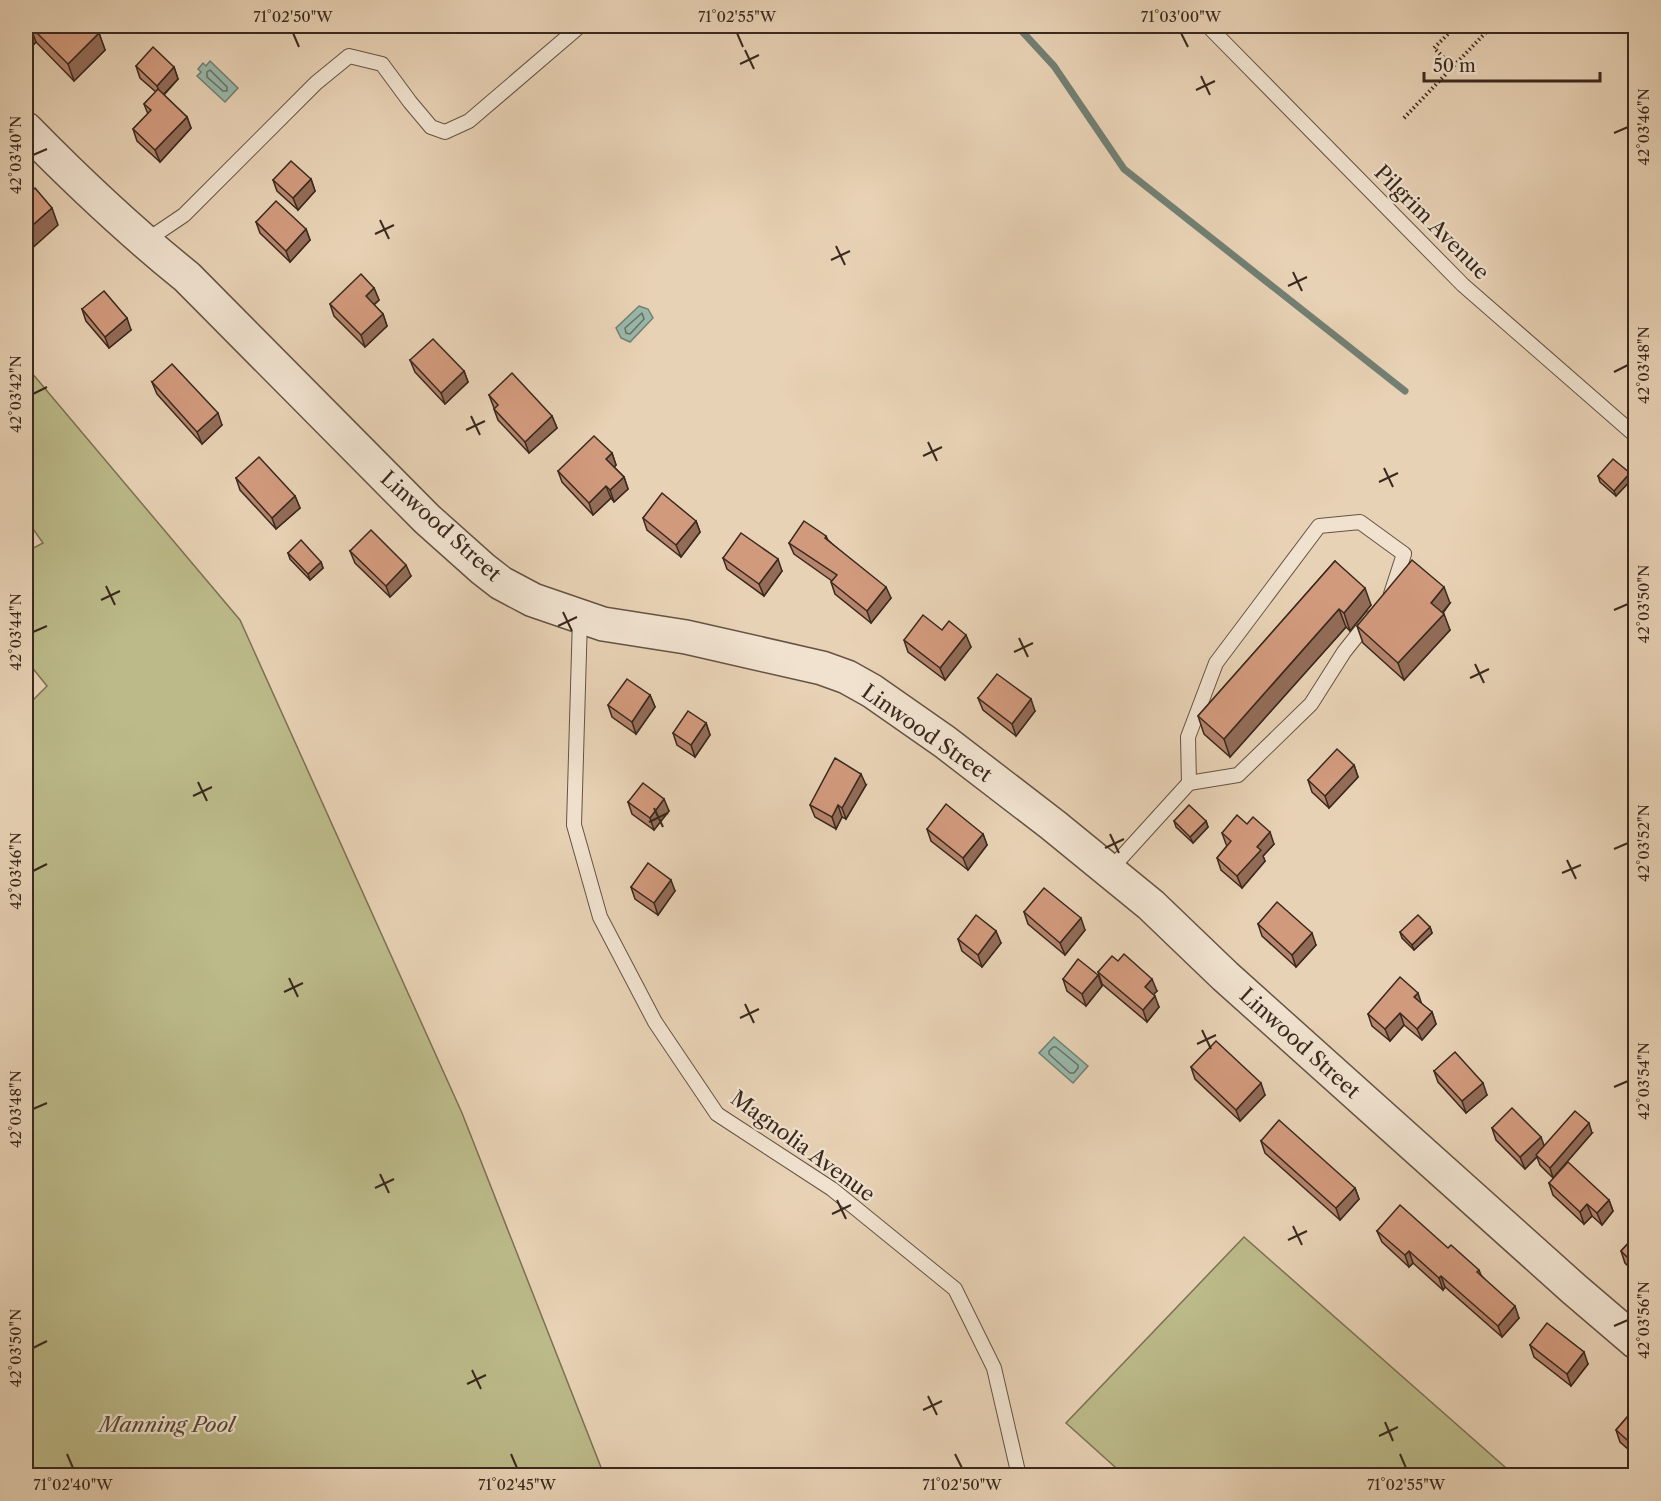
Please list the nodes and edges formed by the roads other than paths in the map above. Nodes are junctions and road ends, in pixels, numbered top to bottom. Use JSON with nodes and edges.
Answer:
{"nodes":[{"id":1,"x":580,"y":26,"type":"edge"},
{"id":2,"x":1208,"y":26,"type":"edge"},
{"id":3,"x":26,"y":129,"type":"edge"},
{"id":4,"x":144,"y":242,"type":"junction"},
{"id":5,"x":1635,"y":436,"type":"edge"},
{"id":6,"x":580,"y":618,"type":"junction"},
{"id":7,"x":1189,"y":783,"type":"junction"},
{"id":8,"x":1109,"y":871,"type":"junction"},
{"id":9,"x":1635,"y":1342,"type":"edge"},
{"id":10,"x":1019,"y":1476,"type":"edge"}],
"edges":[{"from":1,"to":4,"type":"lane"},
{"from":2,"to":5,"type":"lane","name":"Pilgrim Avenue"},
{"from":3,"to":4,"type":"street","name":"Linwood Street"},
{"from":4,"to":6,"type":"street","name":"Linwood Street"},
{"from":6,"to":8,"type":"street","name":"Linwood Street"},
{"from":6,"to":10,"type":"lane","name":"Magnolia Avenue"},
{"from":7,"to":7,"type":"lane"},
{"from":7,"to":8,"type":"lane"},
{"from":8,"to":9,"type":"street","name":"Linwood Street"}]}
